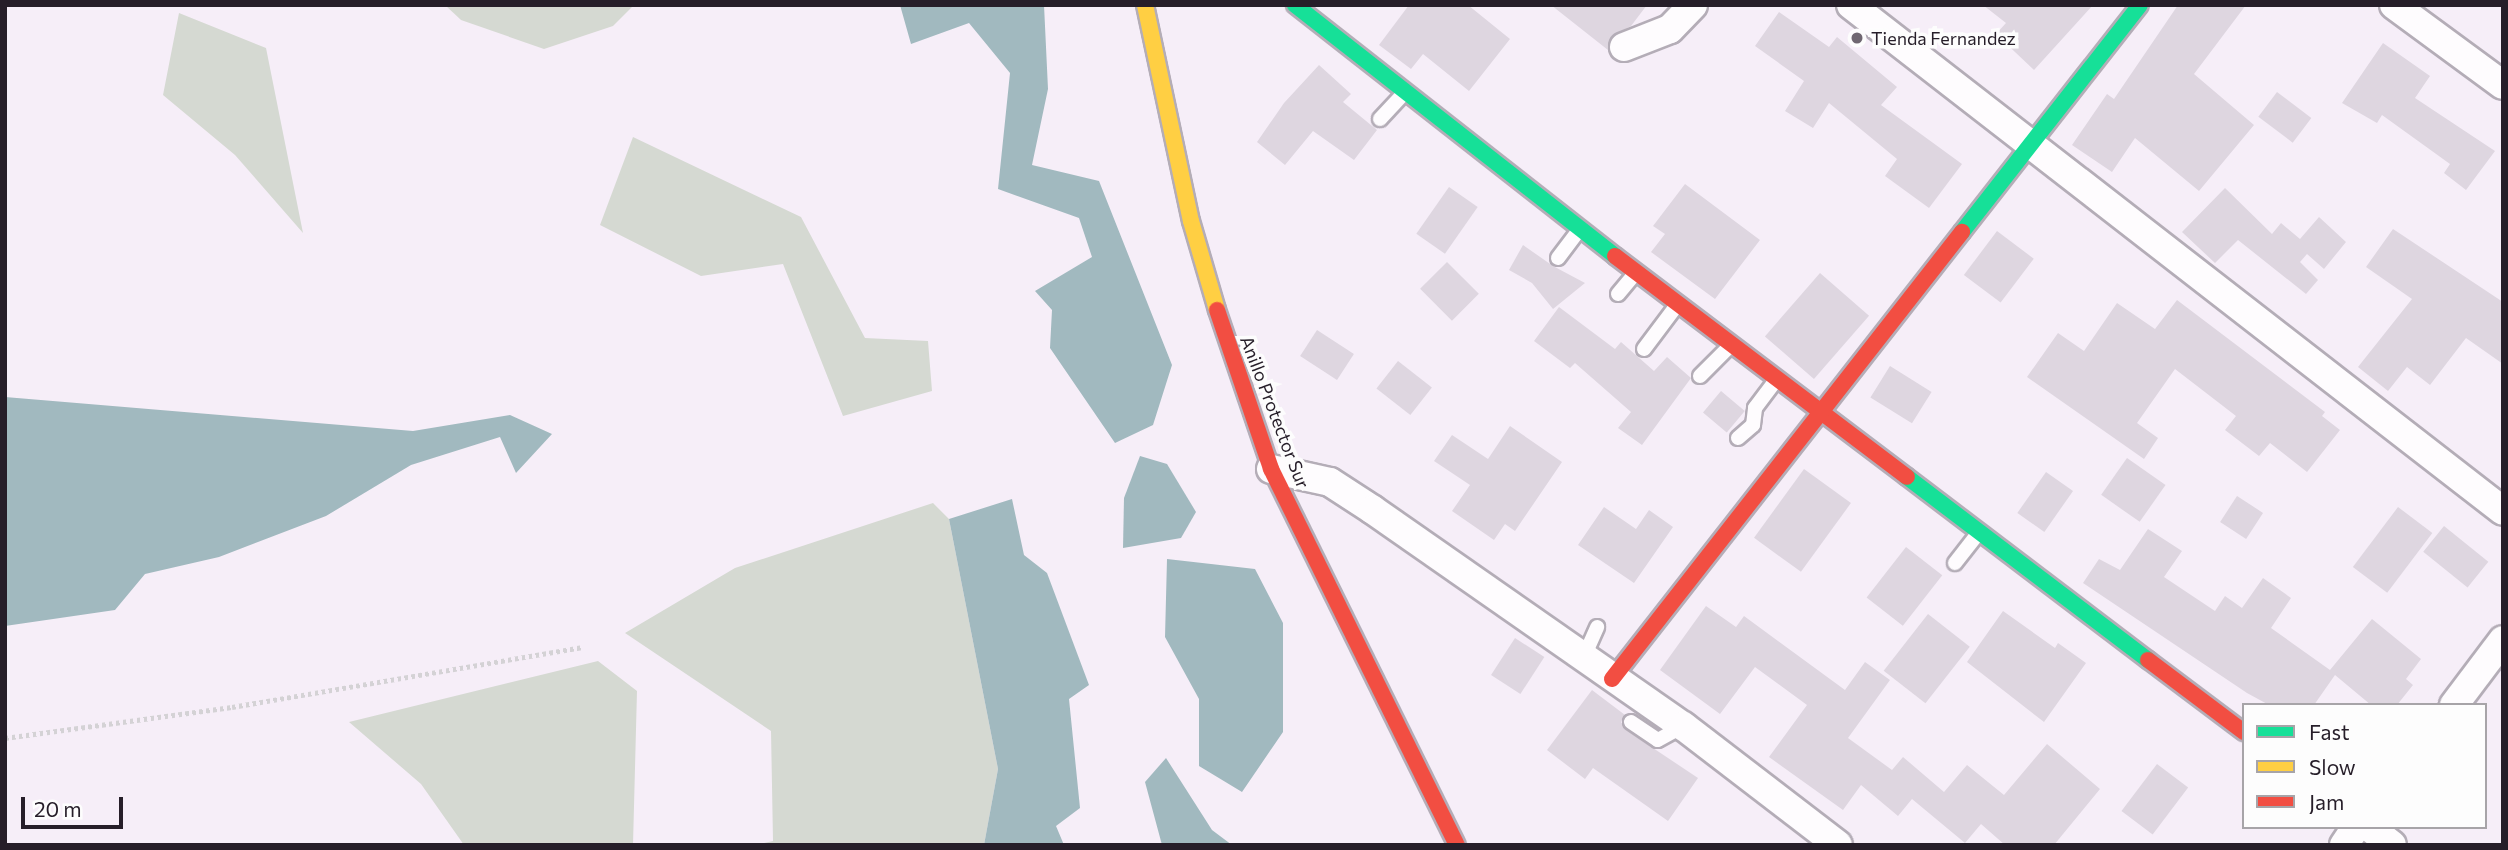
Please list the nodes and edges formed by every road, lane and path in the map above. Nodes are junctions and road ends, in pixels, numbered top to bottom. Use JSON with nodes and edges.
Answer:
{"nodes":[{"id":1,"x":1145,"y":5,"type":"edge"},
{"id":2,"x":1295,"y":5,"type":"edge"},
{"id":3,"x":1692,"y":5,"type":"edge"},
{"id":4,"x":1851,"y":5,"type":"edge"},
{"id":5,"x":2394,"y":5,"type":"edge"},
{"id":6,"x":2136,"y":7,"type":"edge"},
{"id":7,"x":1624,"y":47,"type":"dead end"},
{"id":8,"x":2503,"y":85,"type":"edge"},
{"id":9,"x":1404,"y":93,"type":"junction"},
{"id":10,"x":1380,"y":119,"type":"dead end"},
{"id":11,"x":2028,"y":144,"type":"junction"},
{"id":12,"x":1580,"y":228,"type":"junction"},
{"id":13,"x":1558,"y":258,"type":"dead end"},
{"id":14,"x":1638,"y":271,"type":"junction"},
{"id":15,"x":1618,"y":294,"type":"dead end"},
{"id":16,"x":1680,"y":302,"type":"junction"},
{"id":17,"x":1731,"y":345,"type":"junction"},
{"id":18,"x":1644,"y":349,"type":"dead end"},
{"id":19,"x":1700,"y":376,"type":"dead end"},
{"id":20,"x":1778,"y":377,"type":"junction"},
{"id":21,"x":1820,"y":413,"type":"junction"},
{"id":22,"x":1738,"y":438,"type":"dead end"},
{"id":23,"x":1272,"y":469,"type":"junction"},
{"id":24,"x":2503,"y":511,"type":"edge"},
{"id":25,"x":1980,"y":531,"type":"junction"},
{"id":26,"x":1955,"y":563,"type":"dead end"},
{"id":27,"x":2121,"y":615,"type":"dead end"},
{"id":28,"x":1597,"y":627,"type":"dead end"},
{"id":29,"x":2112,"y":631,"type":"junction"},
{"id":30,"x":2503,"y":640,"type":"edge"},
{"id":31,"x":583,"y":647,"type":"dead end"},
{"id":32,"x":1583,"y":659,"type":"junction"},
{"id":33,"x":1612,"y":679,"type":"junction"},
{"id":34,"x":2456,"y":703,"type":"edge"},
{"id":35,"x":1631,"y":722,"type":"dead end"},
{"id":36,"x":1683,"y":726,"type":"junction"},
{"id":37,"x":2242,"y":730,"type":"edge"},
{"id":38,"x":5,"y":738,"type":"edge"},
{"id":39,"x":2355,"y":829,"type":"edge"},
{"id":40,"x":2372,"y":829,"type":"edge"},
{"id":41,"x":1457,"y":845,"type":"edge"},
{"id":42,"x":1838,"y":845,"type":"edge"},
{"id":43,"x":2344,"y":845,"type":"edge"},
{"id":44,"x":2392,"y":845,"type":"edge"}],
"edges":[{"from":1,"to":23,"type":"street","name":"Anillo Protector Sur"},
{"from":2,"to":9,"type":"street"},
{"from":3,"to":7,"type":"street"},
{"from":4,"to":11,"type":"street"},
{"from":5,"to":8,"type":"street"},
{"from":6,"to":11,"type":"street"},
{"from":9,"to":10,"type":"lane"},
{"from":9,"to":12,"type":"street"},
{"from":11,"to":21,"type":"street"},
{"from":11,"to":24,"type":"street"},
{"from":12,"to":13,"type":"lane"},
{"from":12,"to":14,"type":"street"},
{"from":14,"to":15,"type":"lane"},
{"from":14,"to":16,"type":"street"},
{"from":16,"to":17,"type":"street"},
{"from":16,"to":18,"type":"lane"},
{"from":17,"to":19,"type":"lane"},
{"from":17,"to":20,"type":"street"},
{"from":20,"to":21,"type":"street"},
{"from":20,"to":22,"type":"lane"},
{"from":21,"to":25,"type":"street"},
{"from":21,"to":33,"type":"street"},
{"from":23,"to":32,"type":"street"},
{"from":23,"to":41,"type":"street","name":"Anillo Protector Sur"},
{"from":25,"to":26,"type":"lane"},
{"from":25,"to":29,"type":"street"},
{"from":27,"to":29,"type":"lane"},
{"from":28,"to":32,"type":"lane"},
{"from":29,"to":37,"type":"street"},
{"from":30,"to":34,"type":"street"},
{"from":31,"to":38,"type":"path"},
{"from":32,"to":33,"type":"street"},
{"from":33,"to":36,"type":"street"},
{"from":35,"to":36,"type":"lane"},
{"from":36,"to":42,"type":"street"},
{"from":39,"to":43,"type":"street"},
{"from":40,"to":44,"type":"street"}]}
